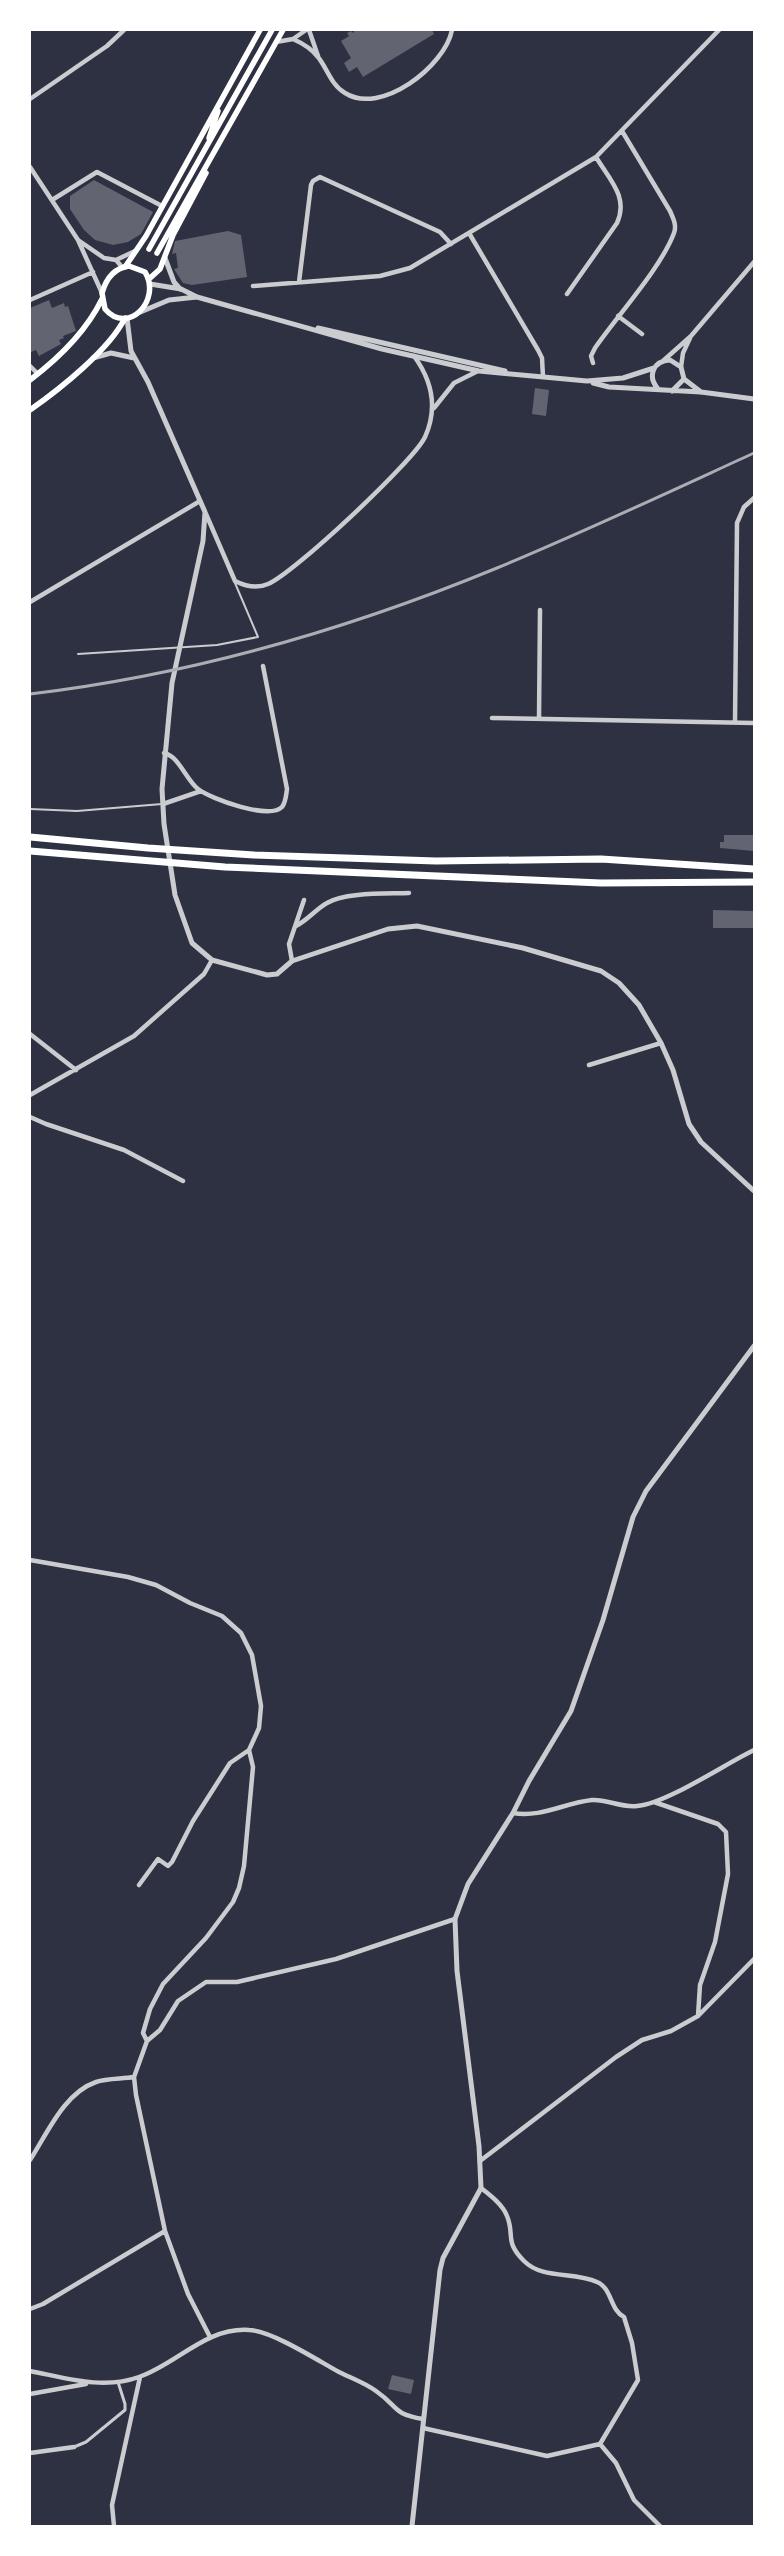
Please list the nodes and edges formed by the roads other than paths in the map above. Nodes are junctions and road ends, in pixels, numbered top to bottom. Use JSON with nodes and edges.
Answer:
{"nodes":[{"id":1,"x":124,"y":30,"type":"edge"},
{"id":2,"x":272,"y":30,"type":"edge"},
{"id":3,"x":284,"y":30,"type":"edge"},
{"id":4,"x":308,"y":30,"type":"edge"},
{"id":5,"x":452,"y":30,"type":"edge"},
{"id":6,"x":719,"y":30,"type":"edge"},
{"id":7,"x":260,"y":31,"type":"edge"},
{"id":8,"x":293,"y":39,"type":"junction"},
{"id":9,"x":275,"y":42,"type":"junction"},
{"id":10,"x":318,"y":57,"type":"junction"},
{"id":11,"x":223,"y":96,"type":"junction"},
{"id":12,"x":30,"y":98,"type":"edge"},
{"id":13,"x":622,"y":131,"type":"junction"},
{"id":14,"x":206,"y":147,"type":"junction"},
{"id":15,"x":596,"y":157,"type":"junction"},
{"id":16,"x":210,"y":161,"type":"junction"},
{"id":17,"x":30,"y":167,"type":"edge"},
{"id":18,"x":52,"y":200,"type":"junction"},
{"id":19,"x":162,"y":206,"type":"junction"},
{"id":20,"x":468,"y":233,"type":"junction"},
{"id":21,"x":78,"y":240,"type":"junction"},
{"id":22,"x":451,"y":244,"type":"junction"},
{"id":23,"x":140,"y":247,"type":"junction"},
{"id":24,"x":149,"y":249,"type":"dead end"},
{"id":25,"x":157,"y":253,"type":"dead end"},
{"id":26,"x":165,"y":258,"type":"junction"},
{"id":27,"x":116,"y":260,"type":"junction"},
{"id":28,"x":754,"y":262,"type":"edge"},
{"id":29,"x":124,"y":267,"type":"junction"},
{"id":30,"x":93,"y":272,"type":"junction"},
{"id":31,"x":149,"y":281,"type":"junction"},
{"id":32,"x":299,"y":282,"type":"junction"},
{"id":33,"x":253,"y":286,"type":"dead end"},
{"id":34,"x":181,"y":289,"type":"junction"},
{"id":35,"x":567,"y":294,"type":"dead end"},
{"id":36,"x":102,"y":296,"type":"junction"},
{"id":37,"x":198,"y":297,"type":"junction"},
{"id":38,"x":30,"y":300,"type":"edge"},
{"id":39,"x":138,"y":313,"type":"junction"},
{"id":40,"x":618,"y":316,"type":"junction"},
{"id":41,"x":126,"y":318,"type":"junction"},
{"id":42,"x":305,"y":326,"type":"junction"},
{"id":43,"x":642,"y":334,"type":"dead end"},
{"id":44,"x":691,"y":336,"type":"junction"},
{"id":45,"x":414,"y":356,"type":"junction"},
{"id":46,"x":92,"y":358,"type":"junction"},
{"id":47,"x":134,"y":358,"type":"junction"},
{"id":48,"x":664,"y":360,"type":"junction"},
{"id":49,"x":593,"y":363,"type":"dead end"},
{"id":50,"x":30,"y":366,"type":"edge"},
{"id":51,"x":681,"y":367,"type":"junction"},
{"id":52,"x":654,"y":368,"type":"junction"},
{"id":53,"x":478,"y":370,"type":"junction"},
{"id":54,"x":38,"y":374,"type":"junction"},
{"id":55,"x":517,"y":374,"type":"junction"},
{"id":56,"x":543,"y":377,"type":"junction"},
{"id":57,"x":684,"y":379,"type":"junction"},
{"id":58,"x":30,"y":380,"type":"edge"},
{"id":59,"x":587,"y":381,"type":"junction"},
{"id":60,"x":658,"y":389,"type":"junction"},
{"id":61,"x":672,"y":391,"type":"junction"},
{"id":62,"x":701,"y":392,"type":"junction"},
{"id":63,"x":754,"y":399,"type":"edge"},
{"id":64,"x":433,"y":409,"type":"junction"},
{"id":65,"x":30,"y":410,"type":"edge"},
{"id":66,"x":754,"y":498,"type":"edge"},
{"id":67,"x":200,"y":501,"type":"junction"},
{"id":68,"x":205,"y":512,"type":"junction"},
{"id":69,"x":235,"y":581,"type":"junction"},
{"id":70,"x":30,"y":602,"type":"edge"},
{"id":71,"x":540,"y":610,"type":"dead end"},
{"id":72,"x":78,"y":654,"type":"dead end"},
{"id":73,"x":263,"y":666,"type":"dead end"},
{"id":74,"x":492,"y":718,"type":"dead end"},
{"id":75,"x":539,"y":719,"type":"junction"},
{"id":76,"x":735,"y":722,"type":"junction"},
{"id":77,"x":754,"y":722,"type":"edge"},
{"id":78,"x":164,"y":753,"type":"junction"},
{"id":79,"x":200,"y":790,"type":"junction"},
{"id":80,"x":163,"y":804,"type":"junction"},
{"id":81,"x":30,"y":809,"type":"edge"},
{"id":82,"x":30,"y":837,"type":"edge"},
{"id":83,"x":30,"y":851,"type":"edge"},
{"id":84,"x":754,"y":869,"type":"edge"},
{"id":85,"x":754,"y":882,"type":"edge"},
{"id":86,"x":409,"y":893,"type":"dead end"},
{"id":87,"x":304,"y":900,"type":"dead end"},
{"id":88,"x":296,"y":926,"type":"junction"},
{"id":89,"x":212,"y":960,"type":"junction"},
{"id":90,"x":292,"y":961,"type":"junction"},
{"id":91,"x":30,"y":1034,"type":"edge"},
{"id":92,"x":661,"y":1043,"type":"junction"},
{"id":93,"x":589,"y":1064,"type":"dead end"},
{"id":94,"x":76,"y":1070,"type":"junction"},
{"id":95,"x":30,"y":1096,"type":"edge"},
{"id":96,"x":30,"y":1117,"type":"edge"},
{"id":97,"x":183,"y":1181,"type":"dead end"},
{"id":98,"x":754,"y":1191,"type":"edge"},
{"id":99,"x":754,"y":1346,"type":"edge"},
{"id":100,"x":30,"y":1560,"type":"edge"},
{"id":101,"x":250,"y":1750,"type":"junction"},
{"id":102,"x":754,"y":1750,"type":"edge"},
{"id":103,"x":654,"y":1802,"type":"junction"},
{"id":104,"x":513,"y":1813,"type":"junction"},
{"id":105,"x":139,"y":1885,"type":"dead end"},
{"id":106,"x":455,"y":1919,"type":"junction"},
{"id":107,"x":754,"y":1959,"type":"edge"},
{"id":108,"x":698,"y":2016,"type":"junction"},
{"id":109,"x":147,"y":2041,"type":"junction"},
{"id":110,"x":134,"y":2077,"type":"junction"},
{"id":111,"x":30,"y":2160,"type":"edge"},
{"id":112,"x":480,"y":2161,"type":"junction"},
{"id":113,"x":481,"y":2188,"type":"junction"},
{"id":114,"x":165,"y":2231,"type":"junction"},
{"id":115,"x":30,"y":2309,"type":"edge"},
{"id":116,"x":210,"y":2337,"type":"junction"},
{"id":117,"x":30,"y":2371,"type":"edge"},
{"id":118,"x":140,"y":2377,"type":"junction"},
{"id":119,"x":118,"y":2382,"type":"junction"},
{"id":120,"x":90,"y":2383,"type":"junction"},
{"id":121,"x":30,"y":2394,"type":"edge"},
{"id":122,"x":423,"y":2419,"type":"junction"},
{"id":123,"x":423,"y":2428,"type":"junction"},
{"id":124,"x":600,"y":2444,"type":"junction"},
{"id":125,"x":74,"y":2447,"type":"joint"},
{"id":126,"x":30,"y":2453,"type":"edge"},
{"id":127,"x":114,"y":2526,"type":"edge"},
{"id":128,"x":412,"y":2526,"type":"edge"},
{"id":129,"x":660,"y":2526,"type":"edge"}],
"edges":[{"from":1,"to":12,"type":"street"},
{"from":2,"to":14,"type":"main road"},
{"from":3,"to":9,"type":"main road"},
{"from":4,"to":8,"type":"street"},
{"from":4,"to":10,"type":"street"},
{"from":5,"to":10,"type":"street"},
{"from":6,"to":13,"type":"street"},
{"from":7,"to":11,"type":"main road"},
{"from":8,"to":9,"type":"street"},
{"from":8,"to":10,"type":"street"},
{"from":9,"to":16,"type":"main road"},
{"from":11,"to":14,"type":"main road"},
{"from":11,"to":19,"type":"main road"},
{"from":13,"to":15,"type":"street"},
{"from":13,"to":40,"type":"street"},
{"from":14,"to":24,"type":"main road"},
{"from":15,"to":20,"type":"street"},
{"from":15,"to":35,"type":"street"},
{"from":16,"to":25,"type":"main road"},
{"from":16,"to":26,"type":"main road"},
{"from":17,"to":18,"type":"street"},
{"from":18,"to":19,"type":"street"},
{"from":18,"to":21,"type":"street"},
{"from":19,"to":23,"type":"main road"},
{"from":20,"to":22,"type":"street"},
{"from":20,"to":56,"type":"street"},
{"from":21,"to":27,"type":"street"},
{"from":21,"to":30,"type":"street"},
{"from":22,"to":32,"type":"street"},
{"from":22,"to":32,"type":"street"},
{"from":23,"to":27,"type":"street"},
{"from":23,"to":29,"type":"main road"},
{"from":26,"to":31,"type":"main road"},
{"from":26,"to":34,"type":"street"},
{"from":27,"to":29,"type":"street"},
{"from":28,"to":44,"type":"street"},
{"from":29,"to":31,"type":"main road"},
{"from":29,"to":36,"type":"main road"},
{"from":30,"to":36,"type":"street"},
{"from":30,"to":38,"type":"street"},
{"from":31,"to":34,"type":"street"},
{"from":31,"to":39,"type":"main road"},
{"from":32,"to":33,"type":"street"},
{"from":34,"to":37,"type":"street"},
{"from":36,"to":41,"type":"main road"},
{"from":36,"to":54,"type":"main road"},
{"from":37,"to":39,"type":"street"},
{"from":37,"to":42,"type":"street"},
{"from":39,"to":41,"type":"main road"},
{"from":40,"to":43,"type":"street"},
{"from":40,"to":49,"type":"street"},
{"from":41,"to":46,"type":"main road"},
{"from":41,"to":47,"type":"street"},
{"from":42,"to":45,"type":"street"},
{"from":42,"to":55,"type":"street"},
{"from":44,"to":48,"type":"street"},
{"from":44,"to":51,"type":"street"},
{"from":45,"to":53,"type":"street"},
{"from":45,"to":64,"type":"street"},
{"from":46,"to":47,"type":"street"},
{"from":46,"to":65,"type":"main road"},
{"from":47,"to":67,"type":"street"},
{"from":48,"to":51,"type":"street"},
{"from":48,"to":52,"type":"street"},
{"from":50,"to":54,"type":"street"},
{"from":51,"to":57,"type":"street"},
{"from":52,"to":59,"type":"street"},
{"from":52,"to":60,"type":"street"},
{"from":53,"to":55,"type":"street"},
{"from":53,"to":64,"type":"street"},
{"from":54,"to":58,"type":"main road"},
{"from":55,"to":56,"type":"street"},
{"from":56,"to":59,"type":"street"},
{"from":57,"to":61,"type":"street"},
{"from":57,"to":62,"type":"street"},
{"from":59,"to":60,"type":"street"},
{"from":60,"to":61,"type":"street"},
{"from":61,"to":62,"type":"street"},
{"from":62,"to":63,"type":"street"},
{"from":64,"to":69,"type":"street"},
{"from":66,"to":76,"type":"street"},
{"from":67,"to":68,"type":"street"},
{"from":67,"to":70,"type":"street"},
{"from":68,"to":69,"type":"street"},
{"from":68,"to":78,"type":"street"},
{"from":69,"to":72,"type":"lane"},
{"from":71,"to":75,"type":"street"},
{"from":73,"to":79,"type":"street"},
{"from":74,"to":75,"type":"street"},
{"from":75,"to":76,"type":"street"},
{"from":76,"to":77,"type":"street"},
{"from":78,"to":79,"type":"street"},
{"from":78,"to":80,"type":"street"},
{"from":79,"to":80,"type":"street"},
{"from":80,"to":81,"type":"lane"},
{"from":80,"to":89,"type":"street"},
{"from":82,"to":84,"type":"highway"},
{"from":83,"to":85,"type":"highway"},
{"from":86,"to":88,"type":"street"},
{"from":87,"to":88,"type":"street"},
{"from":88,"to":90,"type":"street"},
{"from":89,"to":90,"type":"street"},
{"from":89,"to":94,"type":"street"},
{"from":90,"to":92,"type":"street"},
{"from":91,"to":94,"type":"street"},
{"from":92,"to":93,"type":"street"},
{"from":92,"to":98,"type":"street"},
{"from":94,"to":95,"type":"street"},
{"from":96,"to":97,"type":"street"},
{"from":99,"to":104,"type":"street"},
{"from":100,"to":101,"type":"street"},
{"from":101,"to":105,"type":"street"},
{"from":101,"to":109,"type":"street"},
{"from":102,"to":103,"type":"street"},
{"from":103,"to":104,"type":"street"},
{"from":103,"to":108,"type":"street"},
{"from":104,"to":106,"type":"street"},
{"from":106,"to":109,"type":"street"},
{"from":106,"to":112,"type":"street"},
{"from":107,"to":108,"type":"street"},
{"from":108,"to":112,"type":"street"},
{"from":109,"to":110,"type":"street"},
{"from":110,"to":111,"type":"street"},
{"from":110,"to":114,"type":"street"},
{"from":112,"to":113,"type":"street"},
{"from":113,"to":122,"type":"street"},
{"from":113,"to":124,"type":"street"},
{"from":114,"to":115,"type":"street"},
{"from":114,"to":116,"type":"street"},
{"from":116,"to":118,"type":"street"},
{"from":116,"to":122,"type":"street"},
{"from":117,"to":120,"type":"street"},
{"from":118,"to":119,"type":"street"},
{"from":118,"to":127,"type":"street"},
{"from":119,"to":120,"type":"street"},
{"from":119,"to":125,"type":"street"},
{"from":120,"to":121,"type":"street"},
{"from":122,"to":123,"type":"street"},
{"from":123,"to":124,"type":"street"},
{"from":123,"to":128,"type":"street"},
{"from":124,"to":129,"type":"street"},
{"from":125,"to":126,"type":"street"}]}
